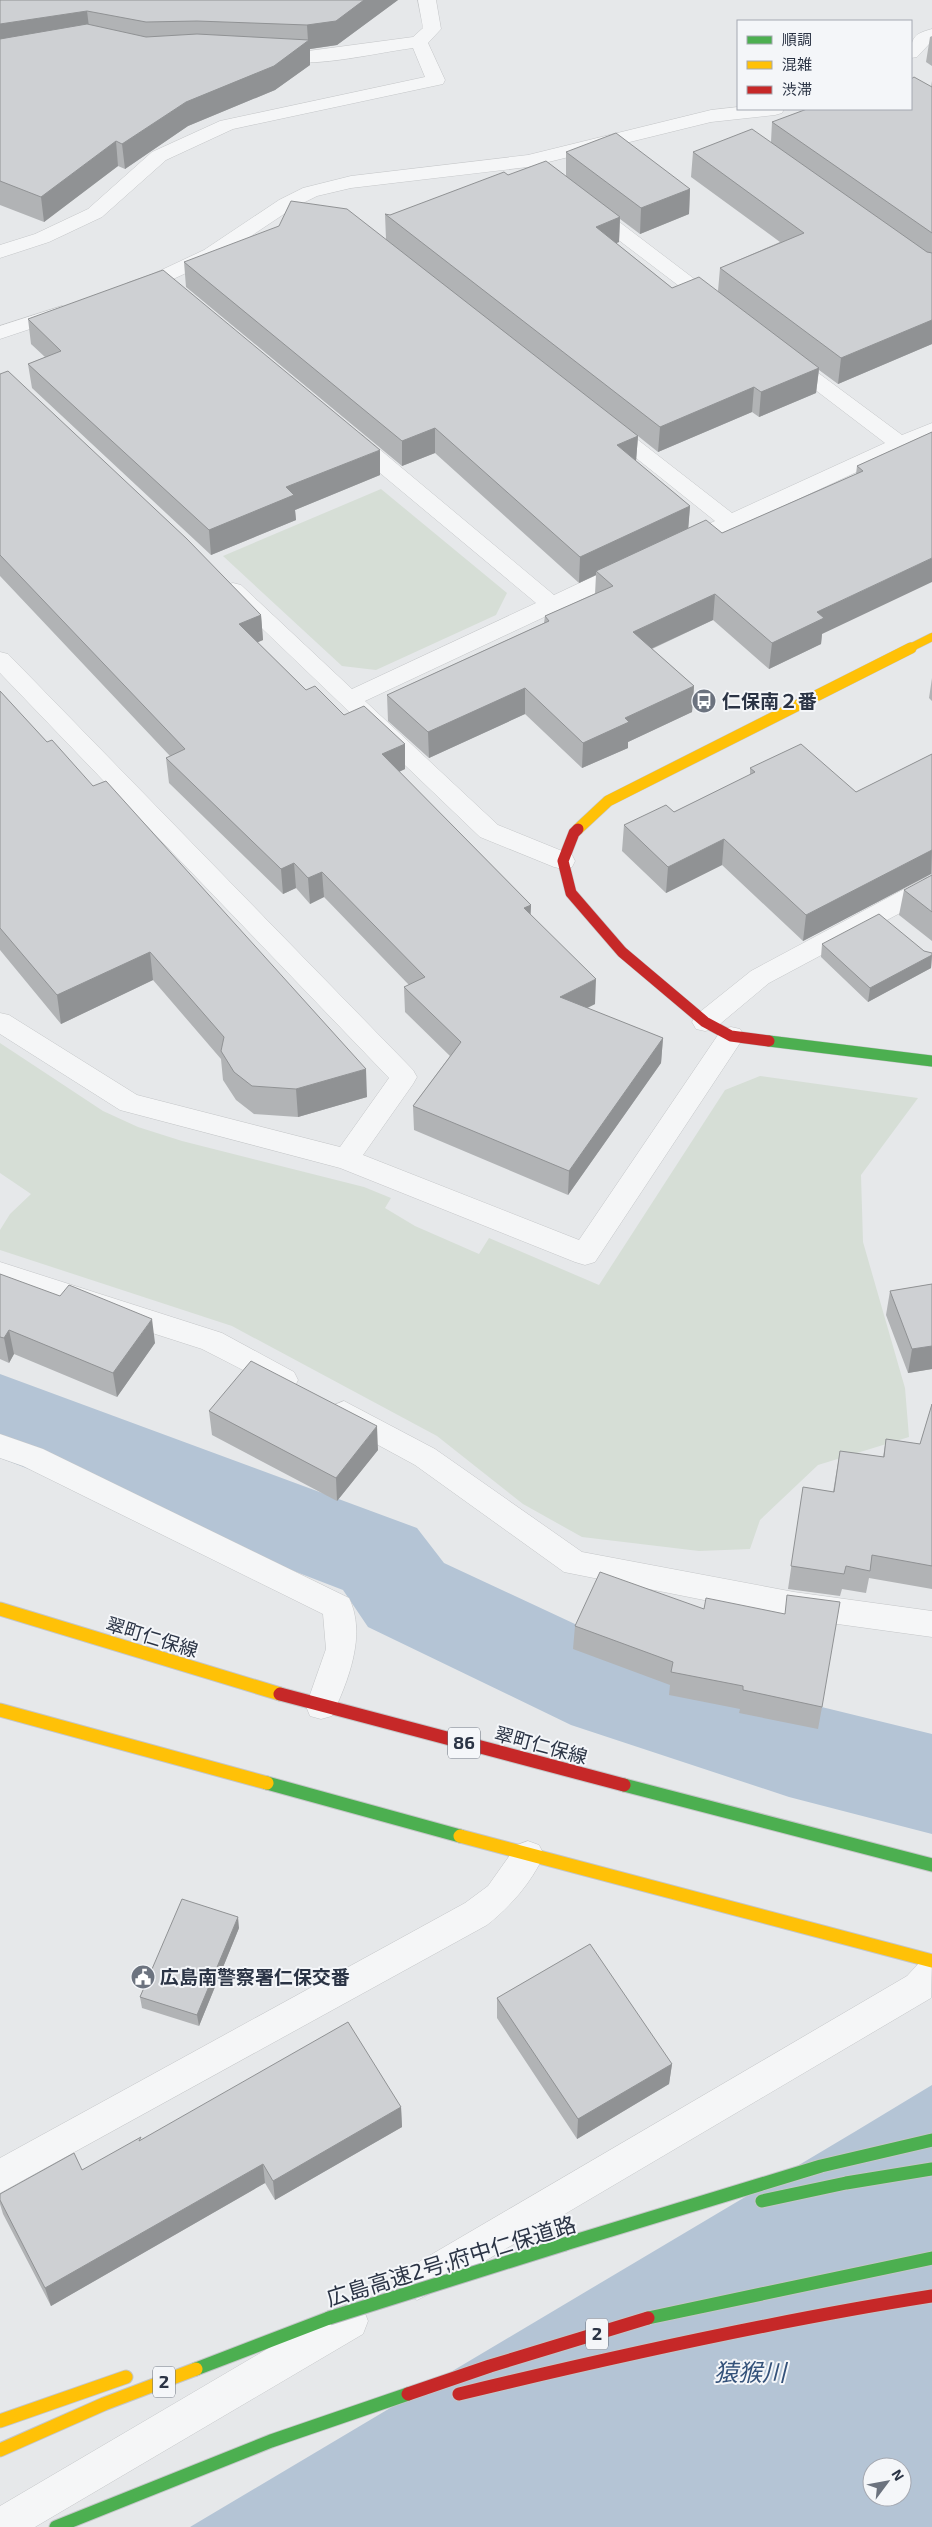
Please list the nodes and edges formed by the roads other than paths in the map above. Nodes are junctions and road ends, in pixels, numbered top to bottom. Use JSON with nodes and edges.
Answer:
{"nodes":[{"id":1,"x":426,"y":0,"type":"edge"},
{"id":2,"x":932,"y":34,"type":"edge"},
{"id":3,"x":419,"y":42,"type":"junction"},
{"id":4,"x":912,"y":52,"type":"edge"},
{"id":5,"x":258,"y":54,"type":"edge"},
{"id":6,"x":766,"y":110,"type":"edge"},
{"id":7,"x":711,"y":116,"type":"junction"},
{"id":8,"x":734,"y":133,"type":"dead end"},
{"id":9,"x":310,"y":192,"type":"junction"},
{"id":10,"x":575,"y":197,"type":"edge"},
{"id":11,"x":333,"y":210,"type":"edge"},
{"id":12,"x":0,"y":252,"type":"edge"},
{"id":13,"x":113,"y":294,"type":"edge"},
{"id":14,"x":76,"y":308,"type":"edge"},
{"id":15,"x":733,"y":318,"type":"edge"},
{"id":16,"x":0,"y":334,"type":"edge"},
{"id":17,"x":773,"y":348,"type":"edge"},
{"id":18,"x":590,"y":412,"type":"edge"},
{"id":19,"x":337,"y":426,"type":"edge"},
{"id":20,"x":932,"y":429,"type":"edge"},
{"id":21,"x":900,"y":444,"type":"junction"},
{"id":22,"x":730,"y":522,"type":"junction"},
{"id":23,"x":219,"y":576,"type":"edge"},
{"id":24,"x":552,"y":605,"type":"junction"},
{"id":25,"x":932,"y":637,"type":"edge"},
{"id":26,"x":0,"y":659,"type":"edge"},
{"id":27,"x":351,"y":699,"type":"junction"},
{"id":28,"x":562,"y":861,"type":"junction"},
{"id":29,"x":932,"y":885,"type":"edge"},
{"id":30,"x":879,"y":914,"type":"junction"},
{"id":31,"x":902,"y":932,"type":"edge"},
{"id":32,"x":0,"y":1022,"type":"edge"},
{"id":33,"x":705,"y":1022,"type":"junction"},
{"id":34,"x":731,"y":1036,"type":"junction"},
{"id":35,"x":932,"y":1061,"type":"edge"},
{"id":36,"x":346,"y":1159,"type":"junction"},
{"id":37,"x":0,"y":1273,"type":"edge"},
{"id":38,"x":0,"y":1446,"type":"edge"},
{"id":39,"x":0,"y":1609,"type":"edge"},
{"id":40,"x":932,"y":1624,"type":"edge"},
{"id":41,"x":321,"y":1706,"type":"junction"},
{"id":42,"x":0,"y":1710,"type":"edge"},
{"id":43,"x":528,"y":1855,"type":"junction"},
{"id":44,"x":932,"y":1865,"type":"edge"},
{"id":45,"x":932,"y":1961,"type":"edge"},
{"id":46,"x":932,"y":1973,"type":"edge"},
{"id":47,"x":932,"y":2140,"type":"edge"},
{"id":48,"x":932,"y":2169,"type":"edge"},
{"id":49,"x":0,"y":2176,"type":"edge"},
{"id":50,"x":749,"y":2204,"type":"dead end"},
{"id":51,"x":710,"y":2213,"type":"dead end"},
{"id":52,"x":565,"y":2244,"type":"junction"},
{"id":53,"x":932,"y":2258,"type":"edge"},
{"id":54,"x":932,"y":2296,"type":"edge"},
{"id":55,"x":329,"y":2318,"type":"junction"},
{"id":56,"x":197,"y":2355,"type":"dead end"},
{"id":57,"x":141,"y":2372,"type":"dead end"},
{"id":58,"x":450,"y":2396,"type":"dead end"},
{"id":59,"x":412,"y":2406,"type":"dead end"},
{"id":60,"x":0,"y":2422,"type":"edge"},
{"id":61,"x":271,"y":2441,"type":"junction"},
{"id":62,"x":0,"y":2450,"type":"edge"},
{"id":63,"x":0,"y":2527,"type":"edge"},
{"id":64,"x":56,"y":2527,"type":"edge"}],
"edges":[{"from":1,"to":3,"type":"street"},
{"from":2,"to":4,"type":"street"},
{"from":3,"to":5,"type":"street"},
{"from":3,"to":12,"type":"street"},
{"from":6,"to":7,"type":"street"},
{"from":7,"to":8,"type":"street"},
{"from":7,"to":9,"type":"street"},
{"from":9,"to":11,"type":"street"},
{"from":9,"to":13,"type":"street"},
{"from":10,"to":15,"type":"street"},
{"from":14,"to":16,"type":"street"},
{"from":17,"to":21,"type":"street"},
{"from":18,"to":22,"type":"street"},
{"from":19,"to":24,"type":"street"},
{"from":20,"to":21,"type":"street"},
{"from":21,"to":22,"type":"street"},
{"from":22,"to":24,"type":"street"},
{"from":23,"to":27,"type":"street"},
{"from":24,"to":27,"type":"street"},
{"from":25,"to":28,"type":"main road"},
{"from":26,"to":36,"type":"street"},
{"from":27,"to":28,"type":"street"},
{"from":28,"to":33,"type":"main road"},
{"from":29,"to":30,"type":"street"},
{"from":30,"to":31,"type":"street"},
{"from":30,"to":33,"type":"street"},
{"from":32,"to":36,"type":"street"},
{"from":33,"to":34,"type":"main road"},
{"from":34,"to":35,"type":"main road"},
{"from":34,"to":36,"type":"street"},
{"from":37,"to":40,"type":"street"},
{"from":38,"to":41,"type":"street"},
{"from":39,"to":41,"type":"main road","name":"翠町仁保線","number":"86"},
{"from":41,"to":44,"type":"main road","name":"翠町仁保線","number":"86"},
{"from":42,"to":43,"type":"main road"},
{"from":43,"to":45,"type":"main road"},
{"from":43,"to":49,"type":"street"},
{"from":46,"to":63,"type":"street"},
{"from":47,"to":52,"type":"main road"},
{"from":48,"to":50,"type":"main road"},
{"from":51,"to":52,"type":"main road","name":"広島高速2号;府中仁保道路","number":"2"},
{"from":52,"to":55,"type":"main road","name":"広島高速2号;府中仁保道路","number":"2","bridge":true},
{"from":53,"to":61,"type":"main road","number":"2"},
{"from":54,"to":58,"type":"main road"},
{"from":55,"to":56,"type":"main road"},
{"from":55,"to":62,"type":"main road","name":"広島高速2号;府中仁保道路","number":"2"},
{"from":57,"to":60,"type":"main road"},
{"from":59,"to":61,"type":"main road"},
{"from":61,"to":64,"type":"main road","number":"2"}]}
